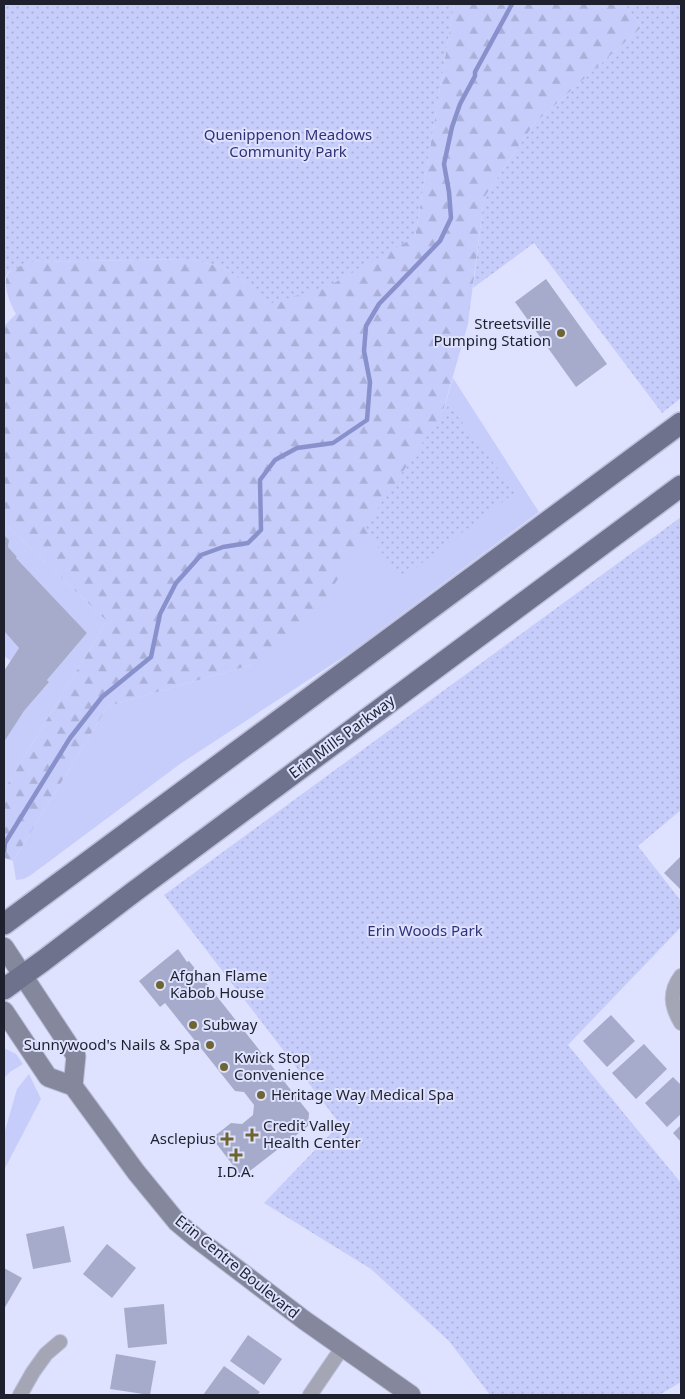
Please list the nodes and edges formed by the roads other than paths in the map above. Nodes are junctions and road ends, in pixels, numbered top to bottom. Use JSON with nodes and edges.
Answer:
{"nodes":[{"id":1,"x":681,"y":423,"type":"edge"},
{"id":2,"x":681,"y":486,"type":"edge"},
{"id":3,"x":4,"y":924,"type":"edge"},
{"id":4,"x":4,"y":947,"type":"edge"},
{"id":5,"x":23,"y":975,"type":"junction"},
{"id":6,"x":681,"y":976,"type":"edge"},
{"id":7,"x":4,"y":989,"type":"edge"},
{"id":8,"x":4,"y":1011,"type":"edge"},
{"id":9,"x":681,"y":1023,"type":"edge"},
{"id":10,"x":73,"y":1086,"type":"junction"},
{"id":11,"x":60,"y":1342,"type":"dead end"},
{"id":12,"x":342,"y":1348,"type":"junction"},
{"id":13,"x":20,"y":1395,"type":"edge"},
{"id":14,"x":310,"y":1395,"type":"edge"},
{"id":15,"x":411,"y":1395,"type":"edge"}],
"edges":[{"from":1,"to":3,"type":"main road"},
{"from":2,"to":5,"type":"main road","name":"Erin Mills Parkway"},
{"from":4,"to":5,"type":"street"},
{"from":5,"to":7,"type":"main road","name":"Erin Mills Parkway"},
{"from":5,"to":10,"type":"street"},
{"from":6,"to":9,"type":"street"},
{"from":8,"to":10,"type":"street"},
{"from":10,"to":12,"type":"street","name":"Erin Centre Boulevard"},
{"from":11,"to":13,"type":"street"},
{"from":12,"to":14,"type":"street"},
{"from":12,"to":15,"type":"street","name":"Erin Centre Boulevard"}]}
